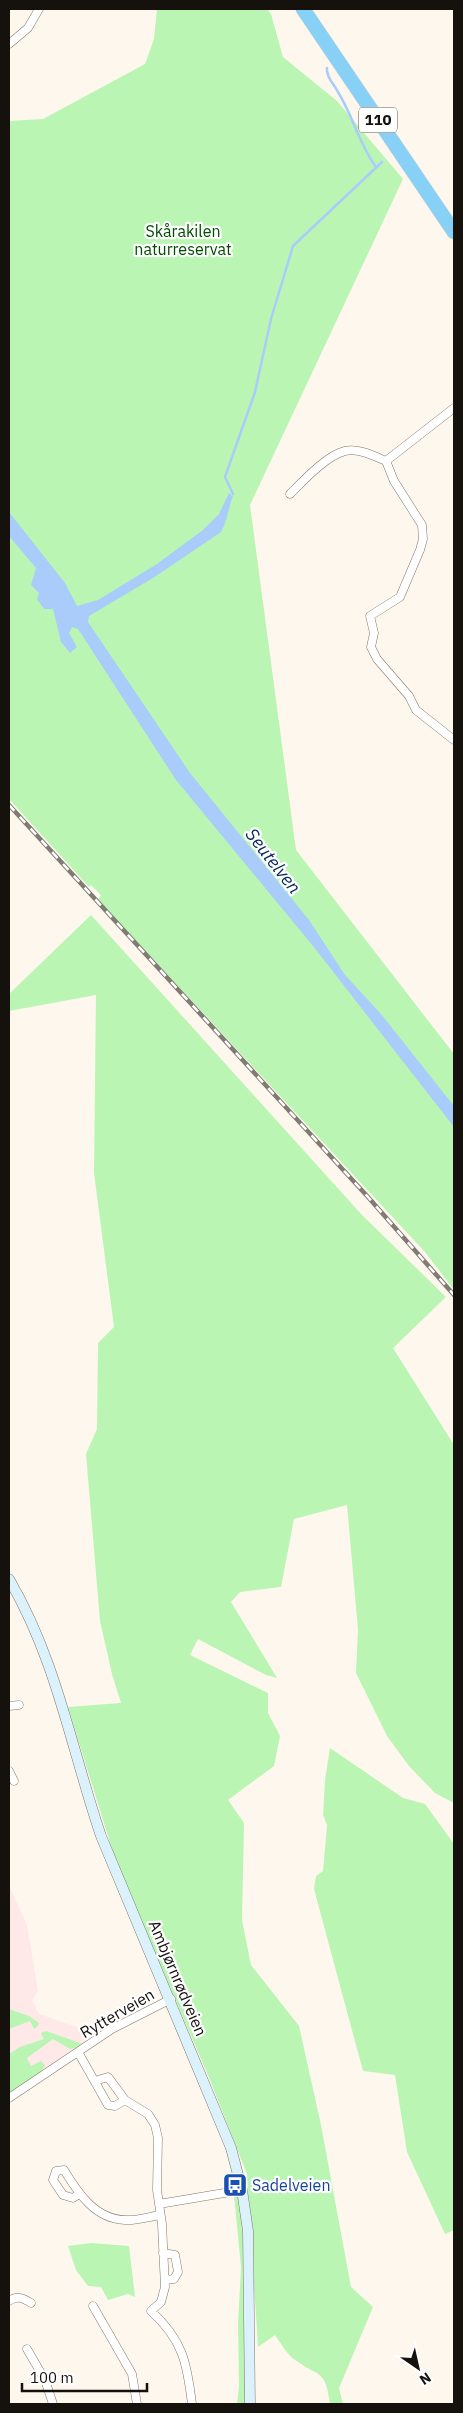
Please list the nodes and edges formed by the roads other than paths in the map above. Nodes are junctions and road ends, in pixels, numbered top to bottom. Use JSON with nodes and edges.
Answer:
{"nodes":[{"id":1,"x":38,"y":9,"type":"edge"},
{"id":2,"x":303,"y":9,"type":"edge"},
{"id":3,"x":9,"y":44,"type":"edge"},
{"id":4,"x":454,"y":232,"type":"edge"},
{"id":5,"x":454,"y":408,"type":"edge"},
{"id":6,"x":386,"y":461,"type":"junction"},
{"id":7,"x":290,"y":494,"type":"dead end"},
{"id":8,"x":454,"y":740,"type":"edge"},
{"id":9,"x":9,"y":1579,"type":"edge"},
{"id":10,"x":19,"y":1705,"type":"dead end"},
{"id":11,"x":9,"y":1706,"type":"edge"},
{"id":12,"x":9,"y":1771,"type":"edge"},
{"id":13,"x":14,"y":1781,"type":"dead end"},
{"id":14,"x":171,"y":1999,"type":"junction"},
{"id":15,"x":78,"y":2052,"type":"junction"},
{"id":16,"x":95,"y":2082,"type":"junction"},
{"id":17,"x":9,"y":2098,"type":"edge"},
{"id":18,"x":125,"y":2100,"type":"junction"},
{"id":19,"x":242,"y":2190,"type":"junction"},
{"id":20,"x":78,"y":2194,"type":"dead end"},
{"id":21,"x":158,"y":2204,"type":"junction"},
{"id":22,"x":160,"y":2215,"type":"junction"},
{"id":23,"x":163,"y":2253,"type":"junction"},
{"id":24,"x":165,"y":2280,"type":"junction"},
{"id":25,"x":9,"y":2301,"type":"edge"},
{"id":26,"x":31,"y":2303,"type":"dead end"},
{"id":27,"x":93,"y":2306,"type":"dead end"},
{"id":28,"x":27,"y":2349,"type":"dead end"},
{"id":29,"x":53,"y":2404,"type":"edge"},
{"id":30,"x":137,"y":2404,"type":"edge"},
{"id":31,"x":192,"y":2404,"type":"edge"},
{"id":32,"x":250,"y":2404,"type":"edge"}],
"edges":[{"from":1,"to":3,"type":"street"},
{"from":2,"to":4,"type":"highway","number":"110"},
{"from":5,"to":6,"type":"street"},
{"from":6,"to":7,"type":"street"},
{"from":6,"to":8,"type":"street"},
{"from":9,"to":14,"type":"street","name":"Ambjørnrødveien"},
{"from":10,"to":11,"type":"street"},
{"from":12,"to":13,"type":"street"},
{"from":14,"to":15,"type":"street","name":"Rytterveien"},
{"from":14,"to":19,"type":"street","name":"Ambjørnrødveien"},
{"from":15,"to":16,"type":"street","name":"Rytterveien"},
{"from":15,"to":17,"type":"street","name":"Rytterveien"},
{"from":16,"to":18,"type":"street"},
{"from":16,"to":18,"type":"street","name":"Rytterveien"},
{"from":18,"to":21,"type":"street"},
{"from":19,"to":21,"type":"street"},
{"from":19,"to":32,"type":"street","name":"Ambjørnrødveien"},
{"from":20,"to":22,"type":"street"},
{"from":21,"to":22,"type":"street"},
{"from":22,"to":23,"type":"street"},
{"from":23,"to":24,"type":"street"},
{"from":23,"to":24,"type":"street"},
{"from":24,"to":31,"type":"street"},
{"from":25,"to":26,"type":"street"},
{"from":27,"to":30,"type":"street"},
{"from":28,"to":29,"type":"street"}]}
